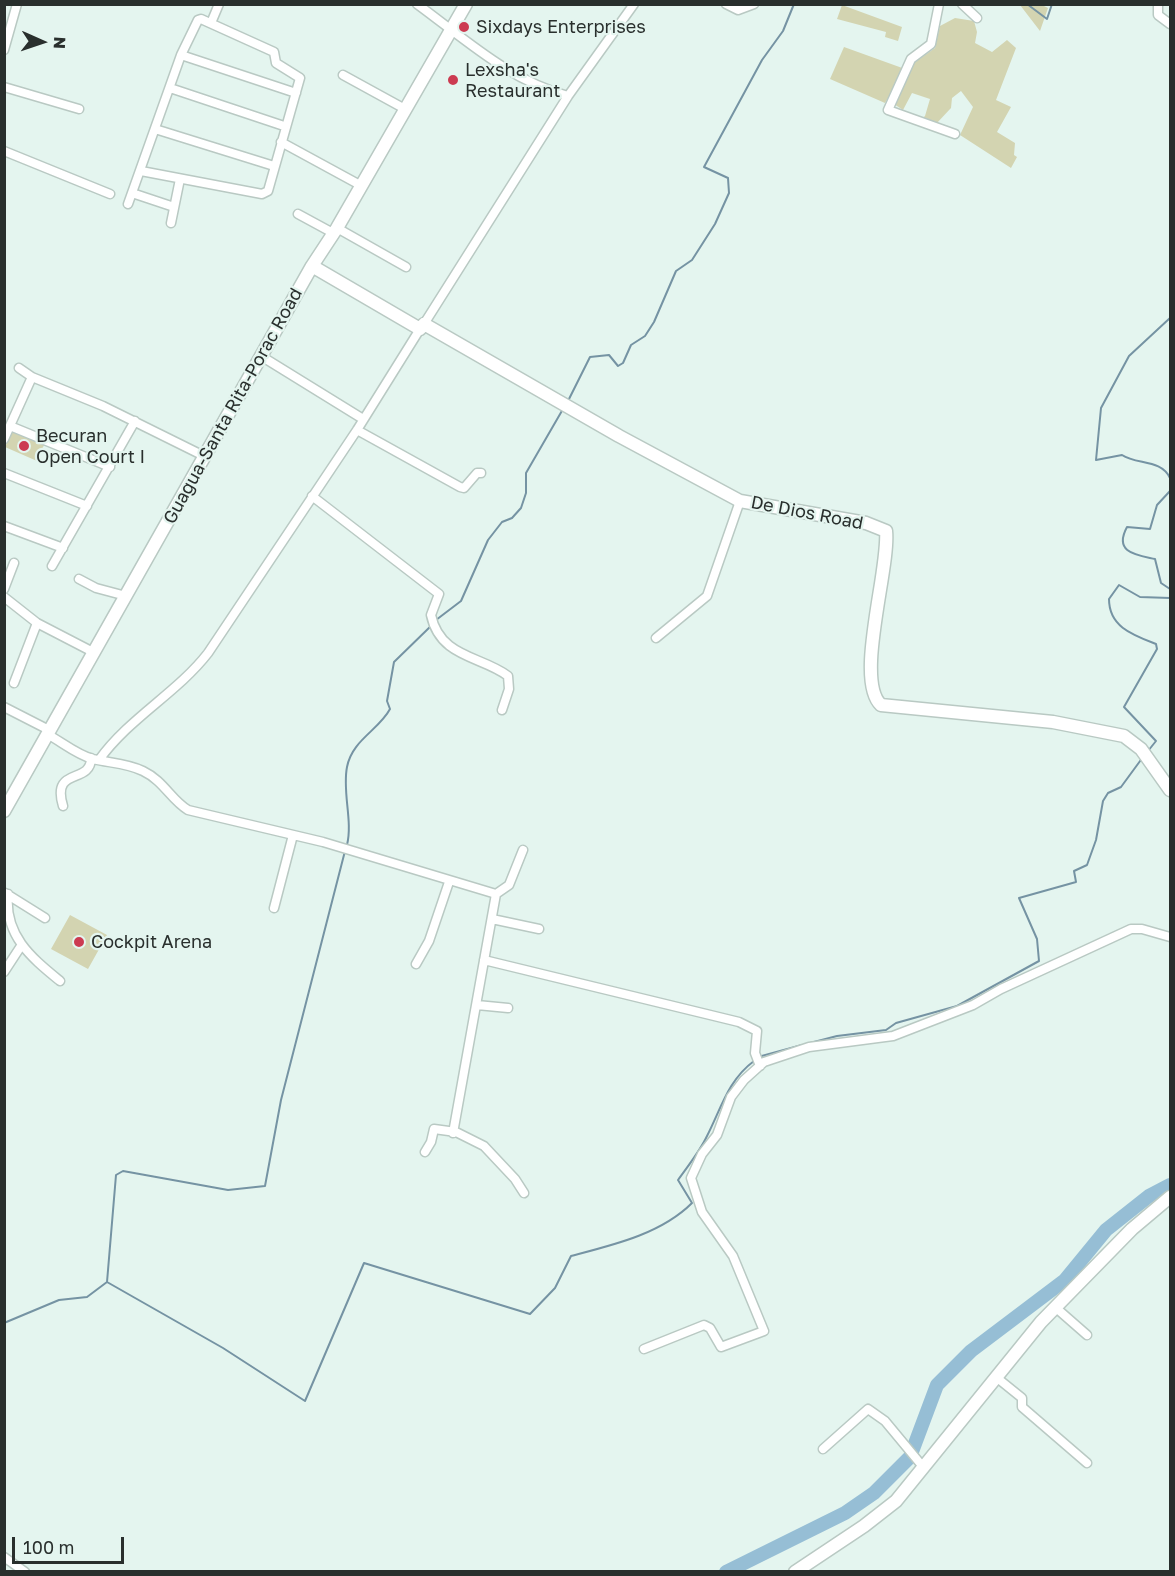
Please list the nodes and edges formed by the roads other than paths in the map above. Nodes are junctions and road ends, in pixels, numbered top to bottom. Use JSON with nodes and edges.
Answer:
{"nodes":[{"id":1,"x":17,"y":4,"type":"edge"},
{"id":2,"x":219,"y":4,"type":"edge"},
{"id":3,"x":417,"y":4,"type":"edge"},
{"id":4,"x":466,"y":4,"type":"edge"},
{"id":5,"x":634,"y":4,"type":"edge"},
{"id":6,"x":726,"y":4,"type":"edge"},
{"id":7,"x":754,"y":4,"type":"edge"},
{"id":8,"x":939,"y":4,"type":"edge"},
{"id":9,"x":962,"y":4,"type":"edge"},
{"id":10,"x":1158,"y":4,"type":"edge"},
{"id":11,"x":976,"y":18,"type":"dead end"},
{"id":12,"x":211,"y":23,"type":"junction"},
{"id":13,"x":1170,"y":24,"type":"edge"},
{"id":14,"x":452,"y":30,"type":"junction"},
{"id":15,"x":4,"y":50,"type":"edge"},
{"id":16,"x":181,"y":56,"type":"junction"},
{"id":17,"x":342,"y":75,"type":"dead end"},
{"id":18,"x":4,"y":87,"type":"edge"},
{"id":19,"x":170,"y":88,"type":"junction"},
{"id":20,"x":296,"y":93,"type":"junction"},
{"id":21,"x":568,"y":96,"type":"junction"},
{"id":22,"x":79,"y":109,"type":"dead end"},
{"id":23,"x":405,"y":109,"type":"junction"},
{"id":24,"x":284,"y":126,"type":"junction"},
{"id":25,"x":155,"y":129,"type":"junction"},
{"id":26,"x":955,"y":134,"type":"dead end"},
{"id":27,"x":281,"y":142,"type":"junction"},
{"id":28,"x":4,"y":151,"type":"edge"},
{"id":29,"x":274,"y":166,"type":"junction"},
{"id":30,"x":141,"y":171,"type":"junction"},
{"id":31,"x":180,"y":179,"type":"junction"},
{"id":32,"x":360,"y":184,"type":"junction"},
{"id":33,"x":132,"y":193,"type":"junction"},
{"id":34,"x":110,"y":194,"type":"dead end"},
{"id":35,"x":128,"y":204,"type":"dead end"},
{"id":36,"x":174,"y":207,"type":"junction"},
{"id":37,"x":298,"y":214,"type":"dead end"},
{"id":38,"x":171,"y":223,"type":"dead end"},
{"id":39,"x":335,"y":231,"type":"junction"},
{"id":40,"x":312,"y":266,"type":"junction"},
{"id":41,"x":406,"y":267,"type":"dead end"},
{"id":42,"x":422,"y":326,"type":"junction"},
{"id":43,"x":261,"y":356,"type":"junction"},
{"id":44,"x":19,"y":368,"type":"dead end"},
{"id":45,"x":32,"y":377,"type":"junction"},
{"id":46,"x":363,"y":419,"type":"junction"},
{"id":47,"x":135,"y":421,"type":"junction"},
{"id":48,"x":10,"y":426,"type":"junction"},
{"id":49,"x":357,"y":430,"type":"junction"},
{"id":50,"x":4,"y":439,"type":"edge"},
{"id":51,"x":204,"y":456,"type":"junction"},
{"id":52,"x":110,"y":467,"type":"junction"},
{"id":53,"x":4,"y":473,"type":"edge"},
{"id":54,"x":481,"y":473,"type":"dead end"},
{"id":55,"x":312,"y":496,"type":"junction"},
{"id":56,"x":740,"y":501,"type":"junction"},
{"id":57,"x":87,"y":506,"type":"junction"},
{"id":58,"x":4,"y":526,"type":"edge"},
{"id":59,"x":63,"y":548,"type":"junction"},
{"id":60,"x":14,"y":563,"type":"dead end"},
{"id":61,"x":52,"y":566,"type":"dead end"},
{"id":62,"x":79,"y":579,"type":"dead end"},
{"id":63,"x":4,"y":589,"type":"edge"},
{"id":64,"x":126,"y":596,"type":"junction"},
{"id":65,"x":4,"y":597,"type":"edge"},
{"id":66,"x":37,"y":623,"type":"junction"},
{"id":67,"x":656,"y":638,"type":"dead end"},
{"id":68,"x":93,"y":652,"type":"junction"},
{"id":69,"x":14,"y":683,"type":"dead end"},
{"id":70,"x":4,"y":707,"type":"edge"},
{"id":71,"x":502,"y":710,"type":"dead end"},
{"id":72,"x":48,"y":732,"type":"junction"},
{"id":73,"x":95,"y":759,"type":"junction"},
{"id":74,"x":1170,"y":790,"type":"edge"},
{"id":75,"x":63,"y":807,"type":"dead end"},
{"id":76,"x":4,"y":811,"type":"edge"},
{"id":77,"x":293,"y":835,"type":"junction"},
{"id":78,"x":523,"y":850,"type":"dead end"},
{"id":79,"x":449,"y":882,"type":"junction"},
{"id":80,"x":6,"y":893,"type":"edge"},
{"id":81,"x":496,"y":894,"type":"junction"},
{"id":82,"x":274,"y":908,"type":"dead end"},
{"id":83,"x":45,"y":918,"type":"dead end"},
{"id":84,"x":492,"y":919,"type":"junction"},
{"id":85,"x":539,"y":929,"type":"dead end"},
{"id":86,"x":1170,"y":937,"type":"edge"},
{"id":87,"x":21,"y":946,"type":"junction"},
{"id":88,"x":484,"y":960,"type":"junction"},
{"id":89,"x":416,"y":964,"type":"dead end"},
{"id":90,"x":4,"y":972,"type":"edge"},
{"id":91,"x":60,"y":981,"type":"dead end"},
{"id":92,"x":477,"y":1005,"type":"junction"},
{"id":93,"x":508,"y":1008,"type":"dead end"},
{"id":94,"x":759,"y":1064,"type":"junction"},
{"id":95,"x":453,"y":1133,"type":"junction"},
{"id":96,"x":424,"y":1152,"type":"dead end"},
{"id":97,"x":524,"y":1193,"type":"dead end"},
{"id":98,"x":1170,"y":1197,"type":"edge"},
{"id":99,"x":1055,"y":1307,"type":"junction"},
{"id":100,"x":1088,"y":1335,"type":"dead end"},
{"id":101,"x":644,"y":1349,"type":"dead end"},
{"id":102,"x":996,"y":1377,"type":"junction"},
{"id":103,"x":822,"y":1449,"type":"dead end"},
{"id":104,"x":1087,"y":1463,"type":"dead end"},
{"id":105,"x":921,"y":1465,"type":"junction"},
{"id":106,"x":4,"y":1557,"type":"edge"},
{"id":107,"x":25,"y":1572,"type":"edge"},
{"id":108,"x":795,"y":1572,"type":"edge"}],
"edges":[{"from":1,"to":15,"type":"street"},
{"from":2,"to":12,"type":"street"},
{"from":3,"to":14,"type":"street"},
{"from":4,"to":14,"type":"street","name":"Guagua-Santa Rita-Porac Road"},
{"from":5,"to":21,"type":"street"},
{"from":6,"to":7,"type":"street"},
{"from":8,"to":26,"type":"street"},
{"from":9,"to":11,"type":"street"},
{"from":10,"to":13,"type":"street"},
{"from":12,"to":16,"type":"street"},
{"from":12,"to":20,"type":"street"},
{"from":14,"to":21,"type":"street"},
{"from":14,"to":23,"type":"street","name":"Guagua-Santa Rita-Porac Road"},
{"from":16,"to":19,"type":"street"},
{"from":16,"to":20,"type":"street"},
{"from":17,"to":23,"type":"street"},
{"from":18,"to":22,"type":"street"},
{"from":19,"to":24,"type":"street"},
{"from":19,"to":25,"type":"street"},
{"from":20,"to":24,"type":"street"},
{"from":21,"to":42,"type":"street"},
{"from":23,"to":32,"type":"street","name":"Guagua-Santa Rita-Porac Road"},
{"from":24,"to":27,"type":"street"},
{"from":25,"to":29,"type":"street"},
{"from":25,"to":30,"type":"street"},
{"from":27,"to":29,"type":"street"},
{"from":27,"to":32,"type":"street"},
{"from":28,"to":34,"type":"street"},
{"from":29,"to":31,"type":"street"},
{"from":30,"to":31,"type":"street"},
{"from":30,"to":33,"type":"street"},
{"from":31,"to":36,"type":"street"},
{"from":32,"to":39,"type":"street","name":"Guagua-Santa Rita-Porac Road"},
{"from":33,"to":35,"type":"street"},
{"from":33,"to":36,"type":"street"},
{"from":36,"to":38,"type":"street"},
{"from":37,"to":39,"type":"street"},
{"from":39,"to":40,"type":"street","name":"Guagua-Santa Rita-Porac Road"},
{"from":39,"to":41,"type":"street"},
{"from":40,"to":42,"type":"street","name":"De Dios Road"},
{"from":40,"to":43,"type":"street","name":"Guagua-Santa Rita-Porac Road"},
{"from":42,"to":46,"type":"street"},
{"from":42,"to":56,"type":"street","name":"De Dios Road"},
{"from":43,"to":46,"type":"street"},
{"from":43,"to":51,"type":"street","name":"Guagua-Santa Rita-Porac Road"},
{"from":44,"to":45,"type":"street"},
{"from":45,"to":47,"type":"street"},
{"from":45,"to":48,"type":"street"},
{"from":46,"to":49,"type":"street"},
{"from":47,"to":51,"type":"street"},
{"from":47,"to":52,"type":"street"},
{"from":48,"to":50,"type":"street"},
{"from":48,"to":52,"type":"street"},
{"from":49,"to":54,"type":"street"},
{"from":49,"to":55,"type":"street"},
{"from":51,"to":64,"type":"street","name":"Guagua-Santa Rita-Porac Road"},
{"from":52,"to":57,"type":"street"},
{"from":53,"to":57,"type":"street"},
{"from":55,"to":71,"type":"street"},
{"from":55,"to":73,"type":"street"},
{"from":56,"to":67,"type":"street"},
{"from":56,"to":74,"type":"street","name":"De Dios Road"},
{"from":57,"to":59,"type":"street"},
{"from":58,"to":59,"type":"street"},
{"from":59,"to":61,"type":"street"},
{"from":60,"to":63,"type":"street"},
{"from":62,"to":64,"type":"street"},
{"from":64,"to":68,"type":"street","name":"Guagua-Santa Rita-Porac Road"},
{"from":65,"to":66,"type":"street"},
{"from":66,"to":68,"type":"street"},
{"from":66,"to":69,"type":"street"},
{"from":68,"to":72,"type":"street","name":"Guagua-Santa Rita-Porac Road"},
{"from":70,"to":72,"type":"street"},
{"from":72,"to":73,"type":"street"},
{"from":72,"to":76,"type":"street","name":"Guagua-Santa Rita-Porac Road"},
{"from":73,"to":75,"type":"street"},
{"from":73,"to":77,"type":"street"},
{"from":77,"to":79,"type":"street"},
{"from":77,"to":82,"type":"street"},
{"from":78,"to":81,"type":"street"},
{"from":79,"to":81,"type":"street"},
{"from":79,"to":89,"type":"street"},
{"from":80,"to":83,"type":"street"},
{"from":80,"to":87,"type":"street"},
{"from":81,"to":84,"type":"street"},
{"from":84,"to":85,"type":"street"},
{"from":84,"to":88,"type":"street"},
{"from":86,"to":94,"type":"street"},
{"from":87,"to":90,"type":"street"},
{"from":87,"to":91,"type":"street"},
{"from":88,"to":92,"type":"street"},
{"from":88,"to":94,"type":"street"},
{"from":92,"to":93,"type":"street"},
{"from":92,"to":95,"type":"street"},
{"from":94,"to":101,"type":"street"},
{"from":95,"to":96,"type":"street"},
{"from":95,"to":97,"type":"street"},
{"from":98,"to":99,"type":"street"},
{"from":99,"to":100,"type":"street"},
{"from":99,"to":102,"type":"street"},
{"from":102,"to":104,"type":"street"},
{"from":102,"to":105,"type":"street"},
{"from":103,"to":105,"type":"street"},
{"from":105,"to":108,"type":"street"},
{"from":106,"to":107,"type":"street"}]}
